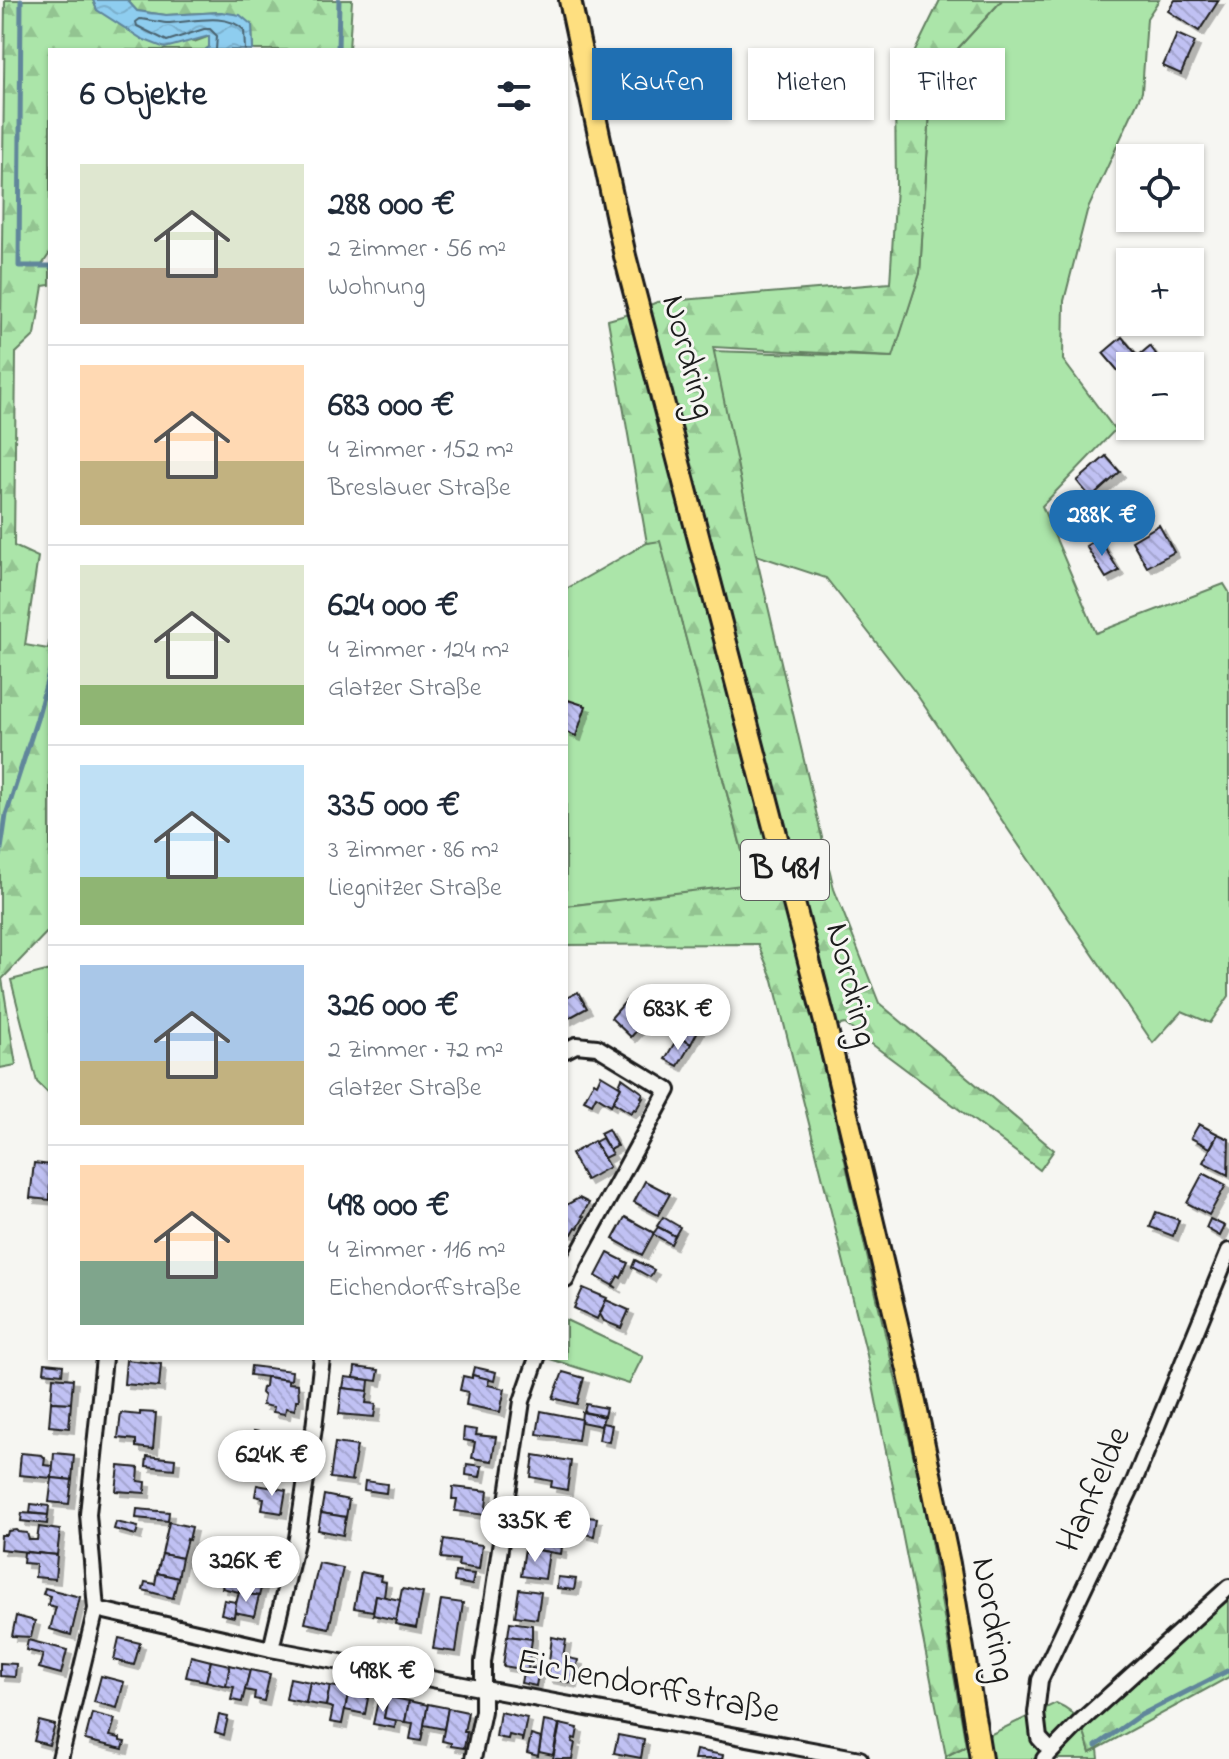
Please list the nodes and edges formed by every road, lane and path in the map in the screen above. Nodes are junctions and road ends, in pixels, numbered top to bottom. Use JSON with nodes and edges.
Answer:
{"nodes":[{"id":1,"x":570,"y":0,"type":"edge"},
{"id":2,"x":568,"y":1049,"type":"edge"},
{"id":3,"x":1229,"y":1251,"type":"edge"},
{"id":4,"x":568,"y":1276,"type":"edge"},
{"id":5,"x":104,"y":1360,"type":"edge"},
{"id":6,"x":322,"y":1360,"type":"edge"},
{"id":7,"x":536,"y":1360,"type":"edge"},
{"id":8,"x":1229,"y":1587,"type":"edge"},
{"id":9,"x":96,"y":1609,"type":"junction"},
{"id":10,"x":271,"y":1649,"type":"junction"},
{"id":11,"x":484,"y":1688,"type":"junction"},
{"id":12,"x":980,"y":1752,"type":"edge"},
{"id":13,"x":1048,"y":1755,"type":"edge"},
{"id":14,"x":60,"y":1759,"type":"edge"},
{"id":15,"x":473,"y":1759,"type":"edge"},
{"id":16,"x":860,"y":1759,"type":"edge"}],
"edges":[{"from":1,"to":12,"type":"main road","name":"Nordring","number":"B 481"},
{"from":2,"to":4,"type":"street"},
{"from":3,"to":13,"type":"street","name":"Hanfelde"},
{"from":5,"to":9,"type":"street"},
{"from":6,"to":10,"type":"street"},
{"from":7,"to":11,"type":"street"},
{"from":8,"to":13,"type":"street"},
{"from":9,"to":10,"type":"street","name":"Eichendorffstraße"},
{"from":9,"to":14,"type":"street"},
{"from":10,"to":11,"type":"street","name":"Eichendorffstraße"},
{"from":11,"to":15,"type":"street"},
{"from":11,"to":16,"type":"street","name":"Eichendorffstraße"}]}
